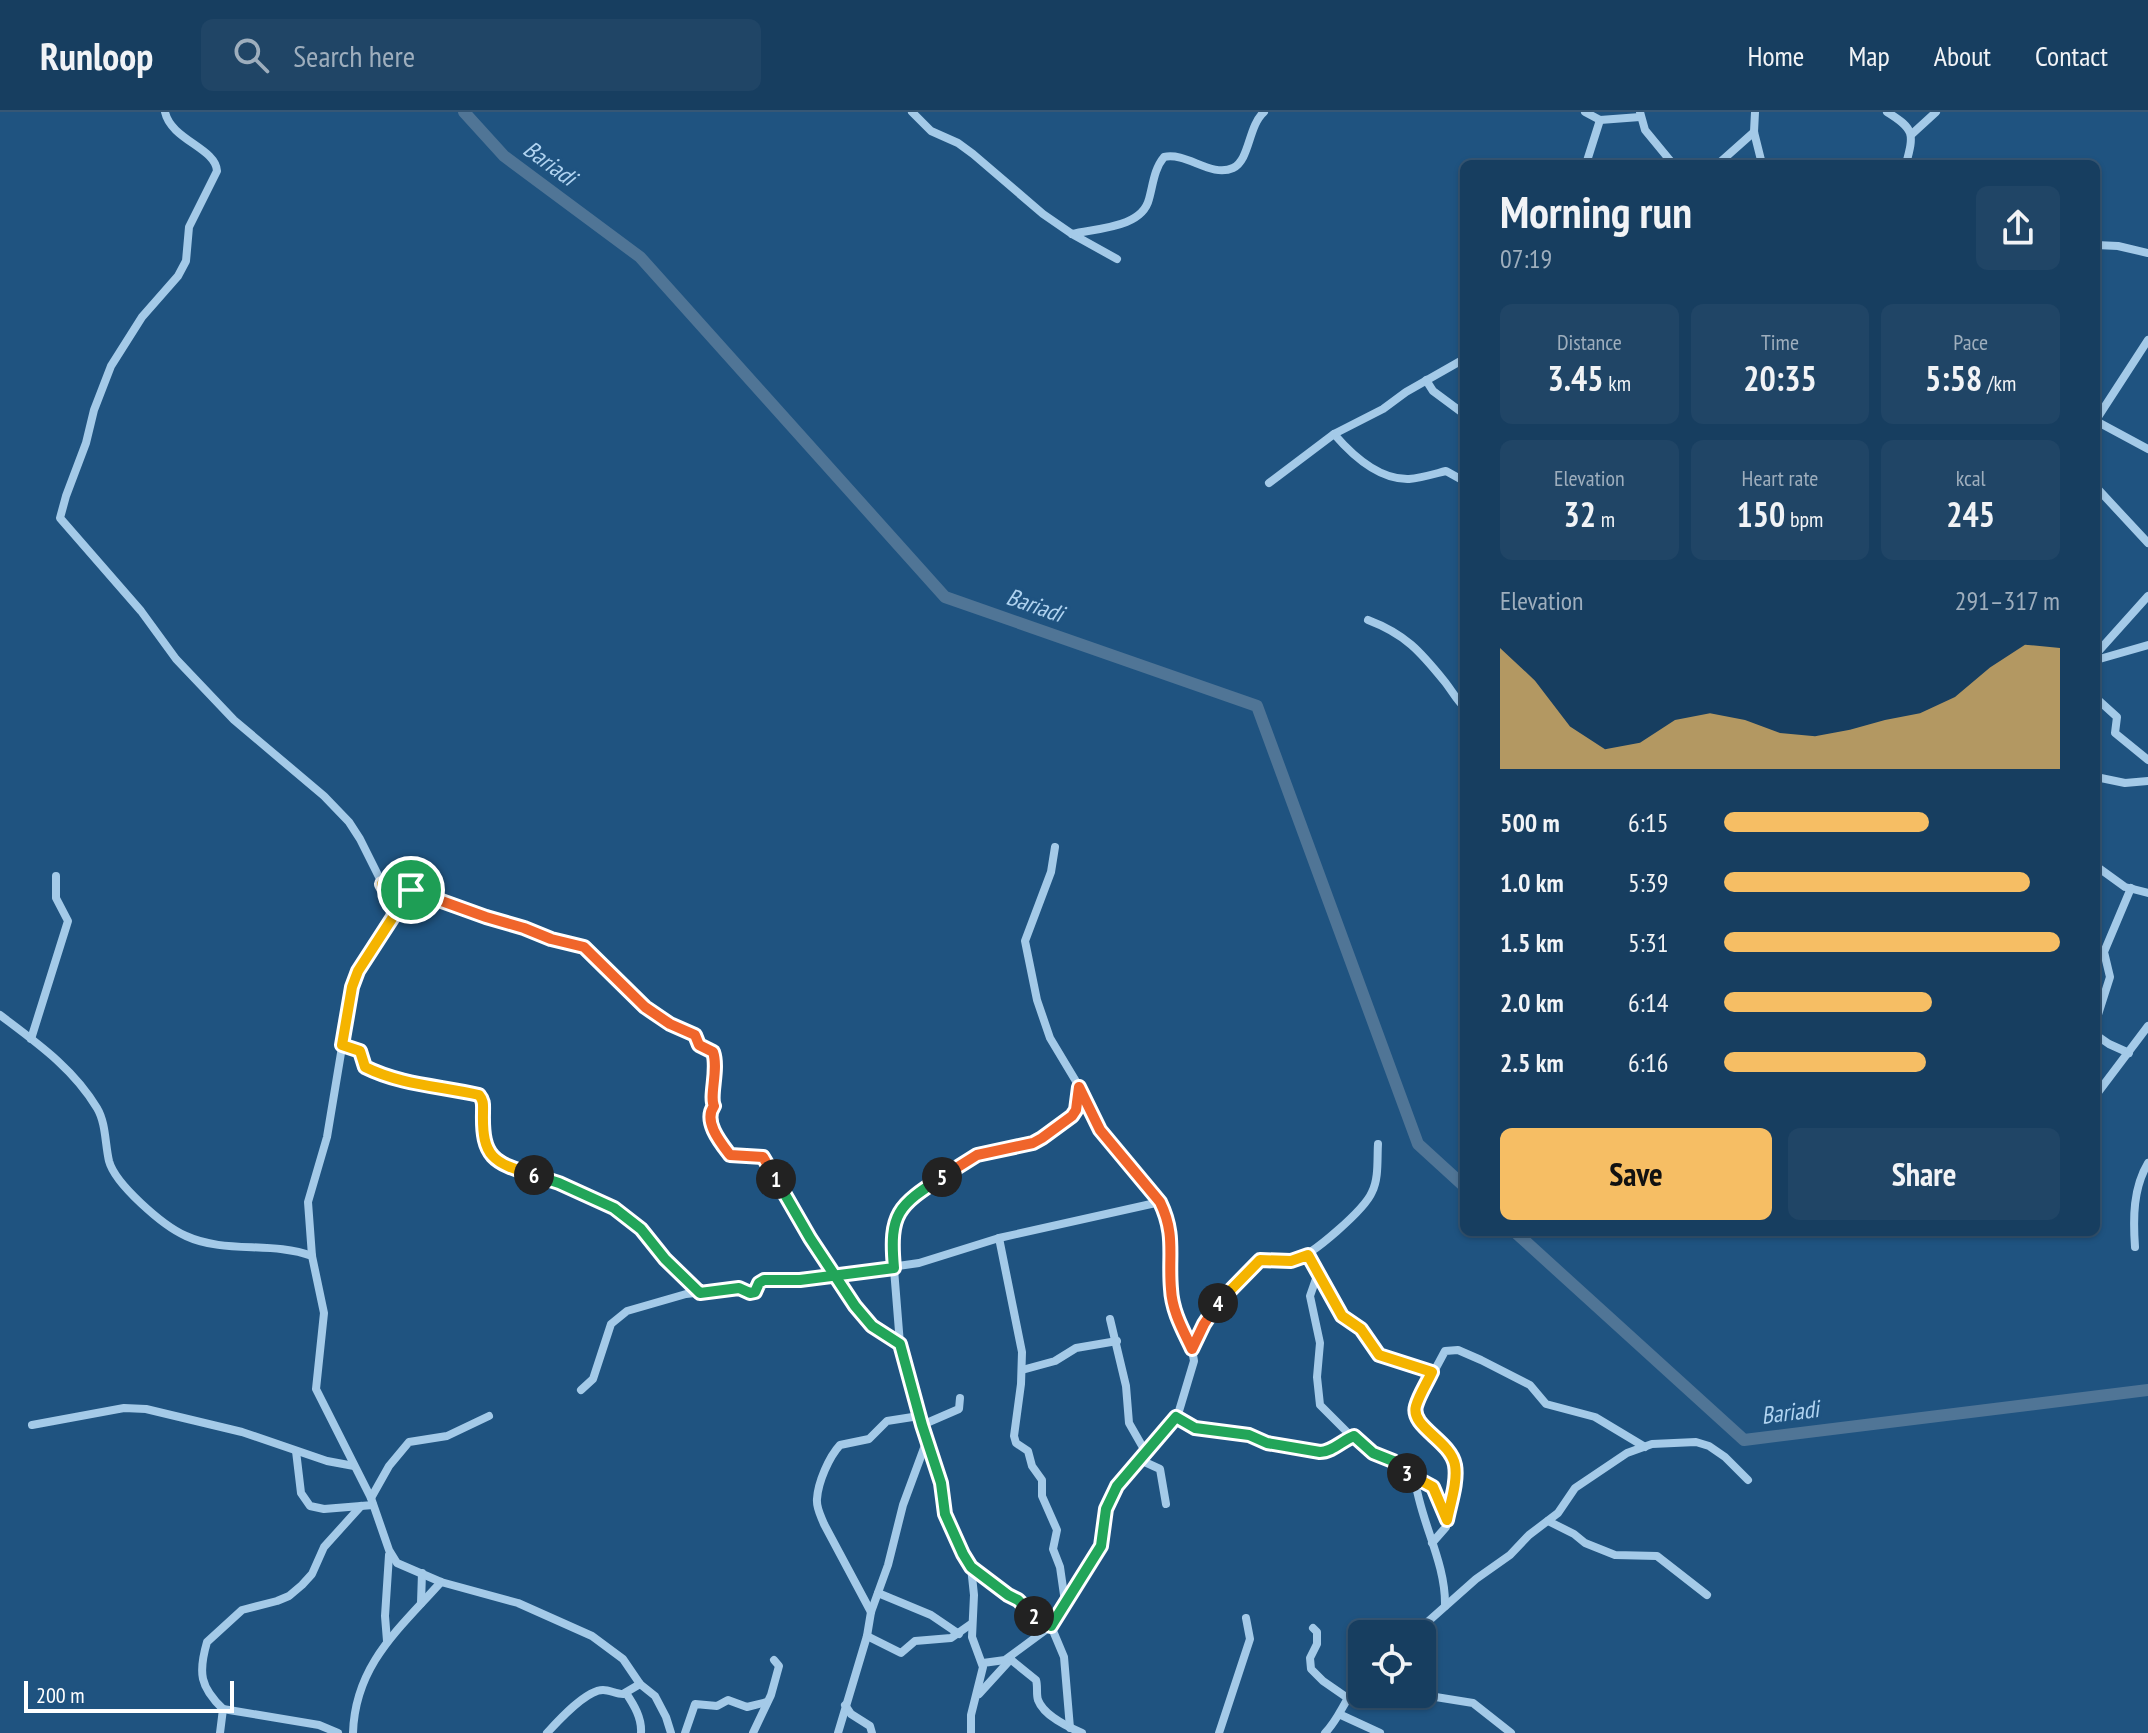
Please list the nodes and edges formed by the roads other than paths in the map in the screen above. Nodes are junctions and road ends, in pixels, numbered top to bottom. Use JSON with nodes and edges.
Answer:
{"nodes":[{"id":1,"x":165,"y":112,"type":"edge"},
{"id":2,"x":912,"y":112,"type":"edge"},
{"id":3,"x":1264,"y":112,"type":"edge"},
{"id":4,"x":1585,"y":112,"type":"edge"},
{"id":5,"x":1755,"y":112,"type":"edge"},
{"id":6,"x":1887,"y":112,"type":"edge"},
{"id":7,"x":1936,"y":112,"type":"edge"},
{"id":8,"x":1640,"y":115,"type":"edge"},
{"id":9,"x":1600,"y":120,"type":"junction"},
{"id":10,"x":1754,"y":132,"type":"junction"},
{"id":11,"x":1912,"y":134,"type":"junction"},
{"id":12,"x":1587,"y":160,"type":"edge"},
{"id":13,"x":1670,"y":160,"type":"edge"},
{"id":14,"x":1722,"y":160,"type":"edge"},
{"id":15,"x":1761,"y":160,"type":"edge"},
{"id":16,"x":1907,"y":160,"type":"edge"},
{"id":17,"x":1072,"y":234,"type":"junction"},
{"id":18,"x":2100,"y":245,"type":"edge"},
{"id":19,"x":2148,"y":253,"type":"edge"},
{"id":20,"x":1117,"y":259,"type":"dead end"},
{"id":21,"x":2148,"y":340,"type":"edge"},
{"id":22,"x":1460,"y":361,"type":"edge"},
{"id":23,"x":1426,"y":380,"type":"junction"},
{"id":24,"x":1460,"y":411,"type":"edge"},
{"id":25,"x":2100,"y":415,"type":"edge"},
{"id":26,"x":2100,"y":423,"type":"edge"},
{"id":27,"x":1334,"y":434,"type":"junction"},
{"id":28,"x":2148,"y":449,"type":"edge"},
{"id":29,"x":1460,"y":479,"type":"edge"},
{"id":30,"x":1269,"y":483,"type":"dead end"},
{"id":31,"x":2100,"y":491,"type":"edge"},
{"id":32,"x":2148,"y":543,"type":"edge"},
{"id":33,"x":2148,"y":596,"type":"edge"},
{"id":34,"x":1368,"y":620,"type":"dead end"},
{"id":35,"x":2148,"y":645,"type":"edge"},
{"id":36,"x":2100,"y":650,"type":"edge"},
{"id":37,"x":2100,"y":659,"type":"edge"},
{"id":38,"x":1460,"y":702,"type":"edge"},
{"id":39,"x":2100,"y":702,"type":"edge"},
{"id":40,"x":2148,"y":760,"type":"edge"},
{"id":41,"x":2100,"y":778,"type":"edge"},
{"id":42,"x":2148,"y":781,"type":"edge"},
{"id":43,"x":1055,"y":847,"type":"dead end"},
{"id":44,"x":2100,"y":869,"type":"edge"},
{"id":45,"x":56,"y":876,"type":"dead end"},
{"id":46,"x":382,"y":884,"type":"junction"},
{"id":47,"x":2131,"y":888,"type":"junction"},
{"id":48,"x":2148,"y":893,"type":"edge"},
{"id":49,"x":2100,"y":1008,"type":"edge"},
{"id":50,"x":0,"y":1015,"type":"edge"},
{"id":51,"x":2148,"y":1026,"type":"edge"},
{"id":52,"x":2100,"y":1038,"type":"edge"},
{"id":53,"x":31,"y":1039,"type":"junction"},
{"id":54,"x":342,"y":1045,"type":"junction"},
{"id":55,"x":2129,"y":1053,"type":"junction"},
{"id":56,"x":1079,"y":1087,"type":"junction"},
{"id":57,"x":2100,"y":1090,"type":"edge"},
{"id":58,"x":1378,"y":1144,"type":"dead end"},
{"id":59,"x":2148,"y":1163,"type":"edge"},
{"id":60,"x":1160,"y":1202,"type":"junction"},
{"id":61,"x":999,"y":1238,"type":"junction"},
{"id":62,"x":2135,"y":1247,"type":"dead end"},
{"id":63,"x":1308,"y":1255,"type":"junction"},
{"id":64,"x":312,"y":1256,"type":"junction"},
{"id":65,"x":894,"y":1268,"type":"junction"},
{"id":66,"x":1318,"y":1273,"type":"junction"},
{"id":67,"x":833,"y":1275,"type":"junction"},
{"id":68,"x":700,"y":1293,"type":"junction"},
{"id":69,"x":1110,"y":1319,"type":"dead end"},
{"id":70,"x":1117,"y":1341,"type":"junction"},
{"id":71,"x":900,"y":1344,"type":"junction"},
{"id":72,"x":1192,"y":1349,"type":"junction"},
{"id":73,"x":1022,"y":1370,"type":"junction"},
{"id":74,"x":1432,"y":1372,"type":"junction"},
{"id":75,"x":581,"y":1390,"type":"dead end"},
{"id":76,"x":960,"y":1398,"type":"dead end"},
{"id":77,"x":489,"y":1416,"type":"dead end"},
{"id":78,"x":1176,"y":1417,"type":"junction"},
{"id":79,"x":920,"y":1420,"type":"junction"},
{"id":80,"x":32,"y":1425,"type":"dead end"},
{"id":81,"x":1354,"y":1436,"type":"junction"},
{"id":82,"x":927,"y":1440,"type":"junction"},
{"id":83,"x":1645,"y":1447,"type":"junction"},
{"id":84,"x":296,"y":1451,"type":"junction"},
{"id":85,"x":1145,"y":1451,"type":"junction"},
{"id":86,"x":1138,"y":1459,"type":"junction"},
{"id":87,"x":354,"y":1466,"type":"junction"},
{"id":88,"x":1415,"y":1479,"type":"junction"},
{"id":89,"x":1748,"y":1480,"type":"dead end"},
{"id":90,"x":372,"y":1502,"type":"junction"},
{"id":91,"x":1166,"y":1504,"type":"dead end"},
{"id":92,"x":361,"y":1506,"type":"junction"},
{"id":93,"x":1447,"y":1520,"type":"junction"},
{"id":94,"x":1548,"y":1521,"type":"junction"},
{"id":95,"x":1432,"y":1543,"type":"junction"},
{"id":96,"x":389,"y":1550,"type":"junction"},
{"id":97,"x":971,"y":1567,"type":"junction"},
{"id":98,"x":422,"y":1573,"type":"junction"},
{"id":99,"x":441,"y":1582,"type":"junction"},
{"id":100,"x":878,"y":1593,"type":"junction"},
{"id":101,"x":1707,"y":1595,"type":"dead end"},
{"id":102,"x":1065,"y":1603,"type":"junction"},
{"id":103,"x":421,"y":1604,"type":"junction"},
{"id":104,"x":1445,"y":1606,"type":"junction"},
{"id":105,"x":871,"y":1612,"type":"junction"},
{"id":106,"x":1246,"y":1618,"type":"dead end"},
{"id":107,"x":1430,"y":1620,"type":"edge"},
{"id":108,"x":971,"y":1624,"type":"junction"},
{"id":109,"x":1051,"y":1626,"type":"junction"},
{"id":110,"x":1313,"y":1628,"type":"dead end"},
{"id":111,"x":959,"y":1634,"type":"junction"},
{"id":112,"x":867,"y":1636,"type":"junction"},
{"id":113,"x":387,"y":1642,"type":"junction"},
{"id":114,"x":1011,"y":1658,"type":"junction"},
{"id":115,"x":774,"y":1660,"type":"dead end"},
{"id":116,"x":983,"y":1663,"type":"junction"},
{"id":117,"x":640,"y":1684,"type":"junction"},
{"id":118,"x":626,"y":1693,"type":"junction"},
{"id":119,"x":1436,"y":1697,"type":"edge"},
{"id":120,"x":975,"y":1698,"type":"junction"},
{"id":121,"x":1348,"y":1698,"type":"edge"},
{"id":122,"x":1348,"y":1701,"type":"edge"},
{"id":123,"x":767,"y":1702,"type":"junction"},
{"id":124,"x":845,"y":1705,"type":"junction"},
{"id":125,"x":223,"y":1709,"type":"junction"},
{"id":126,"x":1341,"y":1715,"type":"junction"},
{"id":127,"x":1070,"y":1728,"type":"junction"},
{"id":128,"x":669,"y":1731,"type":"edge"},
{"id":129,"x":220,"y":1733,"type":"edge"},
{"id":130,"x":338,"y":1733,"type":"edge"},
{"id":131,"x":353,"y":1733,"type":"edge"},
{"id":132,"x":547,"y":1733,"type":"edge"},
{"id":133,"x":641,"y":1733,"type":"edge"},
{"id":134,"x":685,"y":1733,"type":"edge"},
{"id":135,"x":753,"y":1733,"type":"edge"},
{"id":136,"x":838,"y":1733,"type":"edge"},
{"id":137,"x":872,"y":1733,"type":"edge"},
{"id":138,"x":971,"y":1733,"type":"edge"},
{"id":139,"x":1082,"y":1733,"type":"edge"},
{"id":140,"x":1219,"y":1733,"type":"edge"},
{"id":141,"x":1325,"y":1733,"type":"edge"},
{"id":142,"x":1380,"y":1733,"type":"edge"},
{"id":143,"x":1511,"y":1733,"type":"edge"}],
"edges":[{"from":1,"to":46,"type":"street"},
{"from":2,"to":17,"type":"street"},
{"from":3,"to":17,"type":"street"},
{"from":4,"to":9,"type":"street"},
{"from":5,"to":10,"type":"street"},
{"from":6,"to":11,"type":"street"},
{"from":7,"to":11,"type":"street"},
{"from":8,"to":9,"type":"street"},
{"from":8,"to":13,"type":"street"},
{"from":9,"to":12,"type":"street"},
{"from":10,"to":14,"type":"street"},
{"from":10,"to":15,"type":"street"},
{"from":11,"to":16,"type":"street"},
{"from":17,"to":20,"type":"street"},
{"from":18,"to":19,"type":"street"},
{"from":21,"to":25,"type":"street"},
{"from":22,"to":23,"type":"street"},
{"from":23,"to":24,"type":"street"},
{"from":23,"to":27,"type":"street"},
{"from":26,"to":28,"type":"street"},
{"from":27,"to":29,"type":"street"},
{"from":27,"to":30,"type":"street"},
{"from":31,"to":32,"type":"street"},
{"from":33,"to":36,"type":"street"},
{"from":34,"to":38,"type":"street"},
{"from":35,"to":37,"type":"street"},
{"from":39,"to":40,"type":"street"},
{"from":41,"to":42,"type":"street"},
{"from":43,"to":56,"type":"street"},
{"from":44,"to":47,"type":"street"},
{"from":45,"to":53,"type":"street"},
{"from":46,"to":54,"type":"street"},
{"from":46,"to":67,"type":"street"},
{"from":47,"to":48,"type":"street"},
{"from":47,"to":49,"type":"street"},
{"from":50,"to":53,"type":"street"},
{"from":51,"to":55,"type":"street"},
{"from":52,"to":55,"type":"street"},
{"from":53,"to":64,"type":"street"},
{"from":54,"to":64,"type":"street"},
{"from":54,"to":68,"type":"street"},
{"from":55,"to":57,"type":"street"},
{"from":56,"to":60,"type":"street"},
{"from":56,"to":65,"type":"street"},
{"from":58,"to":63,"type":"street"},
{"from":59,"to":62,"type":"street"},
{"from":60,"to":61,"type":"street"},
{"from":60,"to":72,"type":"street"},
{"from":61,"to":65,"type":"street"},
{"from":61,"to":73,"type":"street"},
{"from":63,"to":66,"type":"street"},
{"from":63,"to":72,"type":"street"},
{"from":64,"to":87,"type":"street"},
{"from":65,"to":67,"type":"street"},
{"from":65,"to":71,"type":"street"},
{"from":66,"to":74,"type":"street"},
{"from":66,"to":81,"type":"street"},
{"from":67,"to":68,"type":"street"},
{"from":67,"to":71,"type":"street"},
{"from":68,"to":75,"type":"street"},
{"from":69,"to":70,"type":"street"},
{"from":70,"to":73,"type":"street"},
{"from":70,"to":85,"type":"street"},
{"from":71,"to":79,"type":"street"},
{"from":72,"to":78,"type":"street"},
{"from":73,"to":102,"type":"street"},
{"from":74,"to":83,"type":"street"},
{"from":74,"to":93,"type":"street"},
{"from":76,"to":79,"type":"street"},
{"from":77,"to":90,"type":"street"},
{"from":78,"to":81,"type":"street"},
{"from":78,"to":85,"type":"street"},
{"from":79,"to":82,"type":"street"},
{"from":79,"to":105,"type":"street"},
{"from":80,"to":84,"type":"street"},
{"from":81,"to":88,"type":"street"},
{"from":82,"to":97,"type":"street"},
{"from":82,"to":100,"type":"street"},
{"from":83,"to":89,"type":"street"},
{"from":83,"to":94,"type":"street"},
{"from":84,"to":87,"type":"street"},
{"from":84,"to":92,"type":"street"},
{"from":85,"to":86,"type":"street"},
{"from":86,"to":91,"type":"street"},
{"from":86,"to":102,"type":"street"},
{"from":87,"to":90,"type":"street"},
{"from":88,"to":93,"type":"street"},
{"from":88,"to":95,"type":"street"},
{"from":90,"to":92,"type":"street"},
{"from":90,"to":96,"type":"street"},
{"from":92,"to":125,"type":"street"},
{"from":93,"to":95,"type":"street"},
{"from":94,"to":101,"type":"street"},
{"from":94,"to":104,"type":"street"},
{"from":95,"to":104,"type":"street"},
{"from":96,"to":98,"type":"street"},
{"from":96,"to":113,"type":"street"},
{"from":97,"to":108,"type":"street"},
{"from":97,"to":109,"type":"street"},
{"from":98,"to":99,"type":"street"},
{"from":98,"to":103,"type":"street"},
{"from":99,"to":103,"type":"street"},
{"from":99,"to":117,"type":"street"},
{"from":100,"to":105,"type":"street"},
{"from":100,"to":111,"type":"street"},
{"from":102,"to":109,"type":"street"},
{"from":103,"to":113,"type":"street"},
{"from":104,"to":107,"type":"street"},
{"from":105,"to":112,"type":"street"},
{"from":106,"to":140,"type":"street"},
{"from":108,"to":111,"type":"street"},
{"from":108,"to":116,"type":"street"},
{"from":109,"to":114,"type":"street"},
{"from":109,"to":127,"type":"street"},
{"from":110,"to":121,"type":"street"},
{"from":111,"to":112,"type":"street"},
{"from":112,"to":124,"type":"street"},
{"from":113,"to":131,"type":"street"},
{"from":114,"to":116,"type":"street"},
{"from":114,"to":120,"type":"street"},
{"from":114,"to":127,"type":"street"},
{"from":115,"to":123,"type":"street"},
{"from":116,"to":120,"type":"street"},
{"from":117,"to":118,"type":"street"},
{"from":117,"to":128,"type":"street"},
{"from":118,"to":132,"type":"street"},
{"from":118,"to":133,"type":"street"},
{"from":119,"to":143,"type":"street"},
{"from":120,"to":138,"type":"street"},
{"from":122,"to":126,"type":"street"},
{"from":123,"to":134,"type":"street"},
{"from":123,"to":135,"type":"street"},
{"from":124,"to":136,"type":"street"},
{"from":124,"to":137,"type":"street"},
{"from":125,"to":129,"type":"street"},
{"from":125,"to":130,"type":"street"},
{"from":126,"to":141,"type":"street"},
{"from":126,"to":142,"type":"street"},
{"from":127,"to":139,"type":"street"}]}
